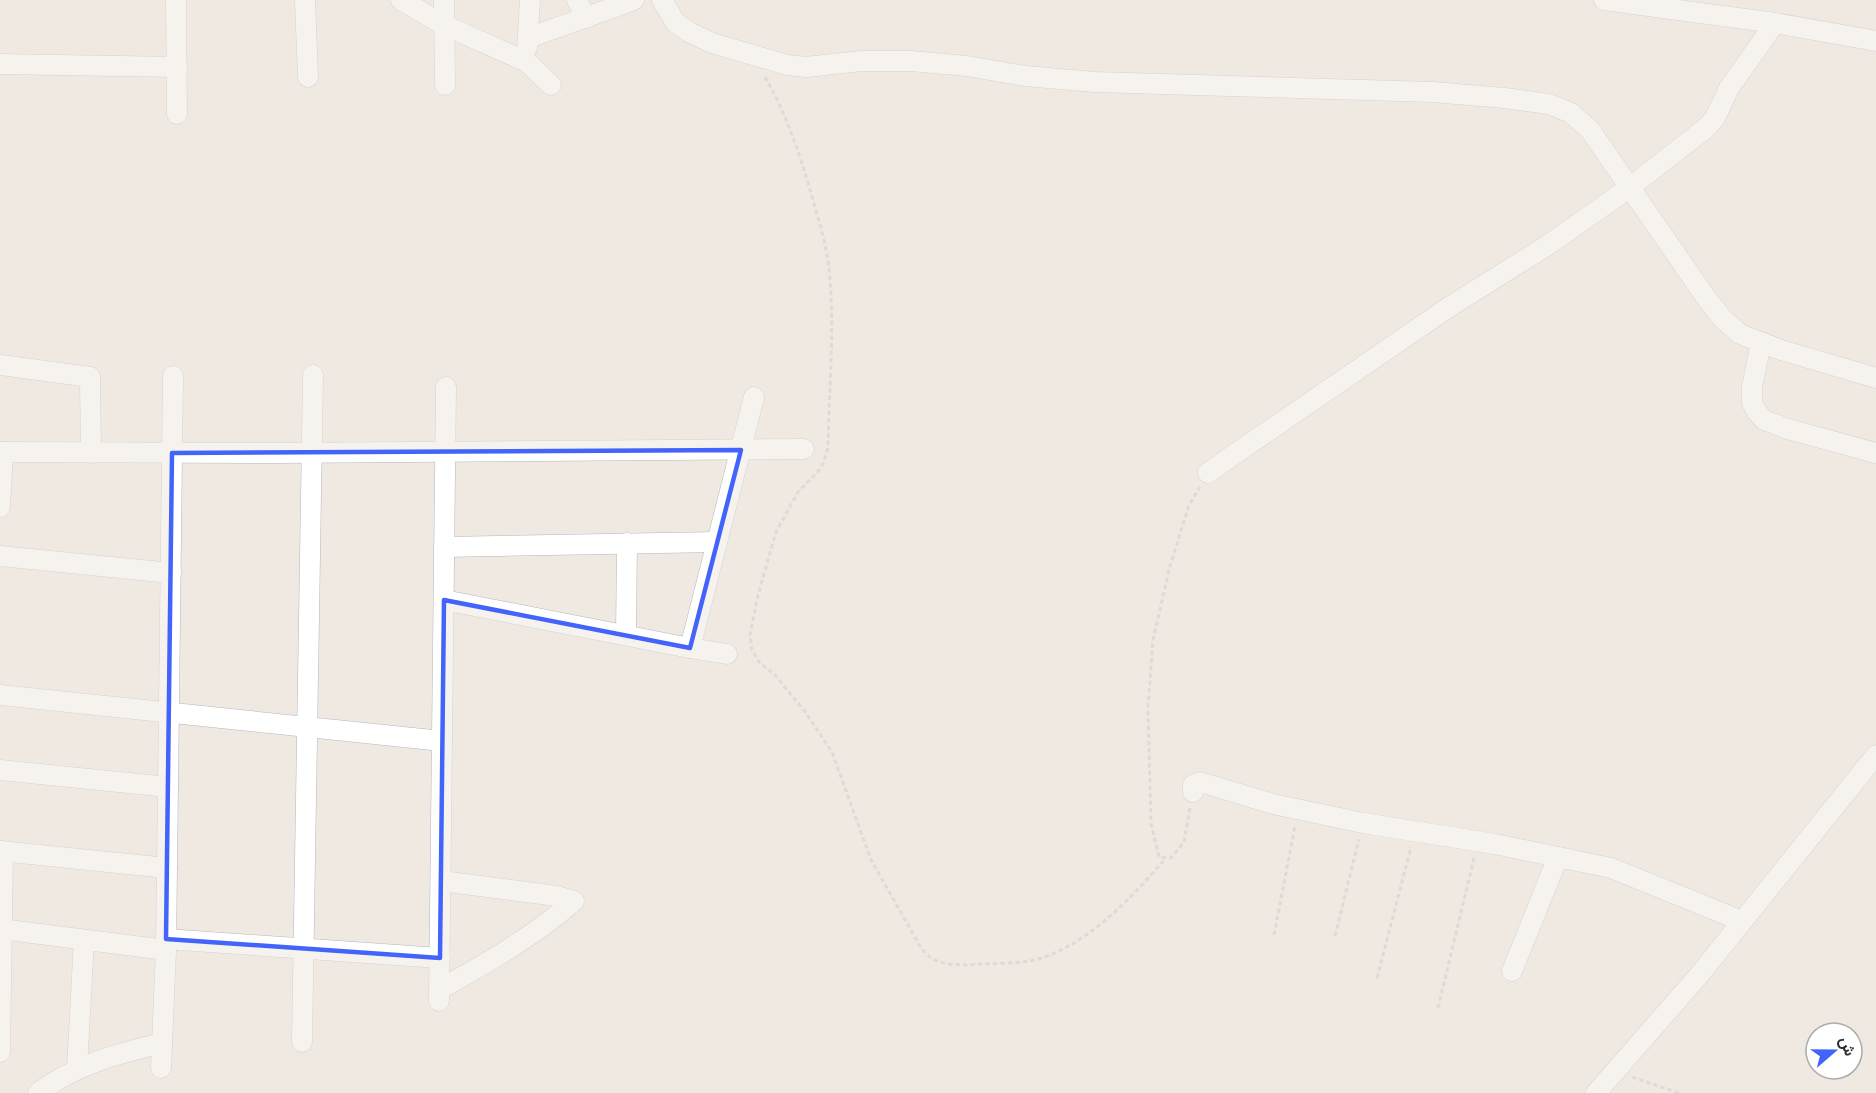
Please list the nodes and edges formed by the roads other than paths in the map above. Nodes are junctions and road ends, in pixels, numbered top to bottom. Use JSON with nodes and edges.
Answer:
{"nodes":[{"id":1,"x":176,"y":0,"type":"edge"},
{"id":2,"x":305,"y":0,"type":"edge"},
{"id":3,"x":400,"y":0,"type":"edge"},
{"id":4,"x":444,"y":0,"type":"edge"},
{"id":5,"x":530,"y":0,"type":"edge"},
{"id":6,"x":577,"y":0,"type":"edge"},
{"id":7,"x":634,"y":0,"type":"edge"},
{"id":8,"x":662,"y":0,"type":"edge"},
{"id":9,"x":1604,"y":0,"type":"edge"},
{"id":10,"x":586,"y":18,"type":"junction"},
{"id":11,"x":1775,"y":23,"type":"junction"},
{"id":12,"x":444,"y":25,"type":"junction"},
{"id":13,"x":528,"y":38,"type":"junction"},
{"id":14,"x":1876,"y":41,"type":"edge"},
{"id":15,"x":527,"y":62,"type":"junction"},
{"id":16,"x":0,"y":64,"type":"edge"},
{"id":17,"x":177,"y":67,"type":"junction"},
{"id":18,"x":308,"y":77,"type":"dead end"},
{"id":19,"x":445,"y":85,"type":"dead end"},
{"id":20,"x":551,"y":85,"type":"dead end"},
{"id":21,"x":177,"y":114,"type":"dead end"},
{"id":22,"x":1629,"y":188,"type":"junction"},
{"id":23,"x":1761,"y":343,"type":"junction"},
{"id":24,"x":0,"y":365,"type":"edge"},
{"id":25,"x":313,"y":375,"type":"dead end"},
{"id":26,"x":173,"y":376,"type":"dead end"},
{"id":27,"x":1876,"y":378,"type":"edge"},
{"id":28,"x":446,"y":387,"type":"dead end"},
{"id":29,"x":754,"y":398,"type":"dead end"},
{"id":30,"x":804,"y":449,"type":"dead end"},
{"id":31,"x":741,"y":450,"type":"junction"},
{"id":32,"x":2,"y":452,"type":"edge"},
{"id":33,"x":446,"y":452,"type":"junction"},
{"id":34,"x":91,"y":453,"type":"junction"},
{"id":35,"x":172,"y":453,"type":"junction"},
{"id":36,"x":311,"y":453,"type":"junction"},
{"id":37,"x":1876,"y":453,"type":"edge"},
{"id":38,"x":1208,"y":473,"type":"road end"},
{"id":39,"x":0,"y":507,"type":"edge"},
{"id":40,"x":717,"y":542,"type":"junction"},
{"id":41,"x":627,"y":543,"type":"junction"},
{"id":42,"x":444,"y":547,"type":"junction"},
{"id":43,"x":0,"y":556,"type":"edge"},
{"id":44,"x":171,"y":573,"type":"junction"},
{"id":45,"x":444,"y":600,"type":"junction"},
{"id":46,"x":626,"y":635,"type":"junction"},
{"id":47,"x":690,"y":648,"type":"junction"},
{"id":48,"x":727,"y":654,"type":"dead end"},
{"id":49,"x":0,"y":695,"type":"edge"},
{"id":50,"x":169,"y":711,"type":"junction"},
{"id":51,"x":307,"y":726,"type":"junction"},
{"id":52,"x":442,"y":741,"type":"junction"},
{"id":53,"x":1876,"y":755,"type":"edge"},
{"id":54,"x":0,"y":770,"type":"edge"},
{"id":55,"x":168,"y":787,"type":"junction"},
{"id":56,"x":1193,"y":792,"type":"road end"},
{"id":57,"x":2,"y":851,"type":"edge"},
{"id":58,"x":1558,"y":857,"type":"junction"},
{"id":59,"x":167,"y":868,"type":"junction"},
{"id":60,"x":441,"y":881,"type":"junction"},
{"id":61,"x":1742,"y":921,"type":"junction"},
{"id":62,"x":1,"y":930,"type":"edge"},
{"id":63,"x":84,"y":940,"type":"junction"},
{"id":64,"x":166,"y":945,"type":"junction"},
{"id":65,"x":303,"y":948,"type":"junction"},
{"id":66,"x":440,"y":958,"type":"junction"},
{"id":67,"x":1512,"y":971,"type":"dead end"},
{"id":68,"x":0,"y":1006,"type":"edge"},
{"id":69,"x":302,"y":1042,"type":"dead end"},
{"id":70,"x":162,"y":1043,"type":"junction"},
{"id":71,"x":0,"y":1052,"type":"edge"},
{"id":72,"x":161,"y":1068,"type":"dead end"},
{"id":73,"x":77,"y":1069,"type":"junction"},
{"id":74,"x":38,"y":1093,"type":"edge"},
{"id":75,"x":1596,"y":1093,"type":"edge"}],
"edges":[{"from":1,"to":17,"type":"street"},
{"from":2,"to":18,"type":"street"},
{"from":3,"to":12,"type":"street"},
{"from":4,"to":12,"type":"street"},
{"from":5,"to":13,"type":"street"},
{"from":6,"to":10,"type":"street"},
{"from":7,"to":10,"type":"street"},
{"from":8,"to":22,"type":"street"},
{"from":9,"to":11,"type":"street"},
{"from":10,"to":13,"type":"street"},
{"from":11,"to":14,"type":"street"},
{"from":11,"to":22,"type":"street"},
{"from":12,"to":15,"type":"street"},
{"from":12,"to":19,"type":"street"},
{"from":13,"to":15,"type":"street"},
{"from":15,"to":20,"type":"street"},
{"from":16,"to":17,"type":"street"},
{"from":17,"to":21,"type":"street"},
{"from":22,"to":23,"type":"street"},
{"from":22,"to":38,"type":"street"},
{"from":23,"to":27,"type":"street"},
{"from":23,"to":37,"type":"street"},
{"from":24,"to":34,"type":"street"},
{"from":25,"to":36,"type":"street"},
{"from":26,"to":35,"type":"street"},
{"from":28,"to":33,"type":"street"},
{"from":29,"to":31,"type":"street"},
{"from":30,"to":31,"type":"street"},
{"from":31,"to":33,"type":"street"},
{"from":31,"to":40,"type":"street"},
{"from":32,"to":34,"type":"street"},
{"from":32,"to":39,"type":"street"},
{"from":33,"to":36,"type":"street"},
{"from":33,"to":42,"type":"street"},
{"from":34,"to":35,"type":"street"},
{"from":35,"to":36,"type":"street"},
{"from":35,"to":44,"type":"street"},
{"from":36,"to":51,"type":"street"},
{"from":40,"to":41,"type":"street"},
{"from":40,"to":47,"type":"street"},
{"from":41,"to":42,"type":"street"},
{"from":41,"to":46,"type":"street"},
{"from":42,"to":45,"type":"street"},
{"from":43,"to":44,"type":"street"},
{"from":44,"to":50,"type":"street"},
{"from":45,"to":46,"type":"street"},
{"from":45,"to":52,"type":"street"},
{"from":46,"to":47,"type":"street"},
{"from":47,"to":48,"type":"street"},
{"from":49,"to":50,"type":"street"},
{"from":50,"to":51,"type":"street"},
{"from":50,"to":55,"type":"street"},
{"from":51,"to":52,"type":"street"},
{"from":51,"to":65,"type":"street"},
{"from":52,"to":60,"type":"street"},
{"from":53,"to":61,"type":"street"},
{"from":54,"to":55,"type":"street"},
{"from":55,"to":59,"type":"street"},
{"from":56,"to":58,"type":"street"},
{"from":57,"to":59,"type":"street"},
{"from":57,"to":62,"type":"street"},
{"from":58,"to":61,"type":"street"},
{"from":58,"to":67,"type":"street"},
{"from":59,"to":64,"type":"street"},
{"from":60,"to":66,"type":"street"},
{"from":60,"to":66,"type":"street"},
{"from":61,"to":75,"type":"street"},
{"from":62,"to":63,"type":"street"},
{"from":62,"to":68,"type":"street"},
{"from":63,"to":64,"type":"street"},
{"from":63,"to":73,"type":"street"},
{"from":64,"to":65,"type":"street"},
{"from":64,"to":70,"type":"street"},
{"from":65,"to":66,"type":"street"},
{"from":65,"to":69,"type":"street"},
{"from":68,"to":71,"type":"street"},
{"from":70,"to":72,"type":"street"},
{"from":70,"to":73,"type":"street"},
{"from":73,"to":74,"type":"street"}]}
